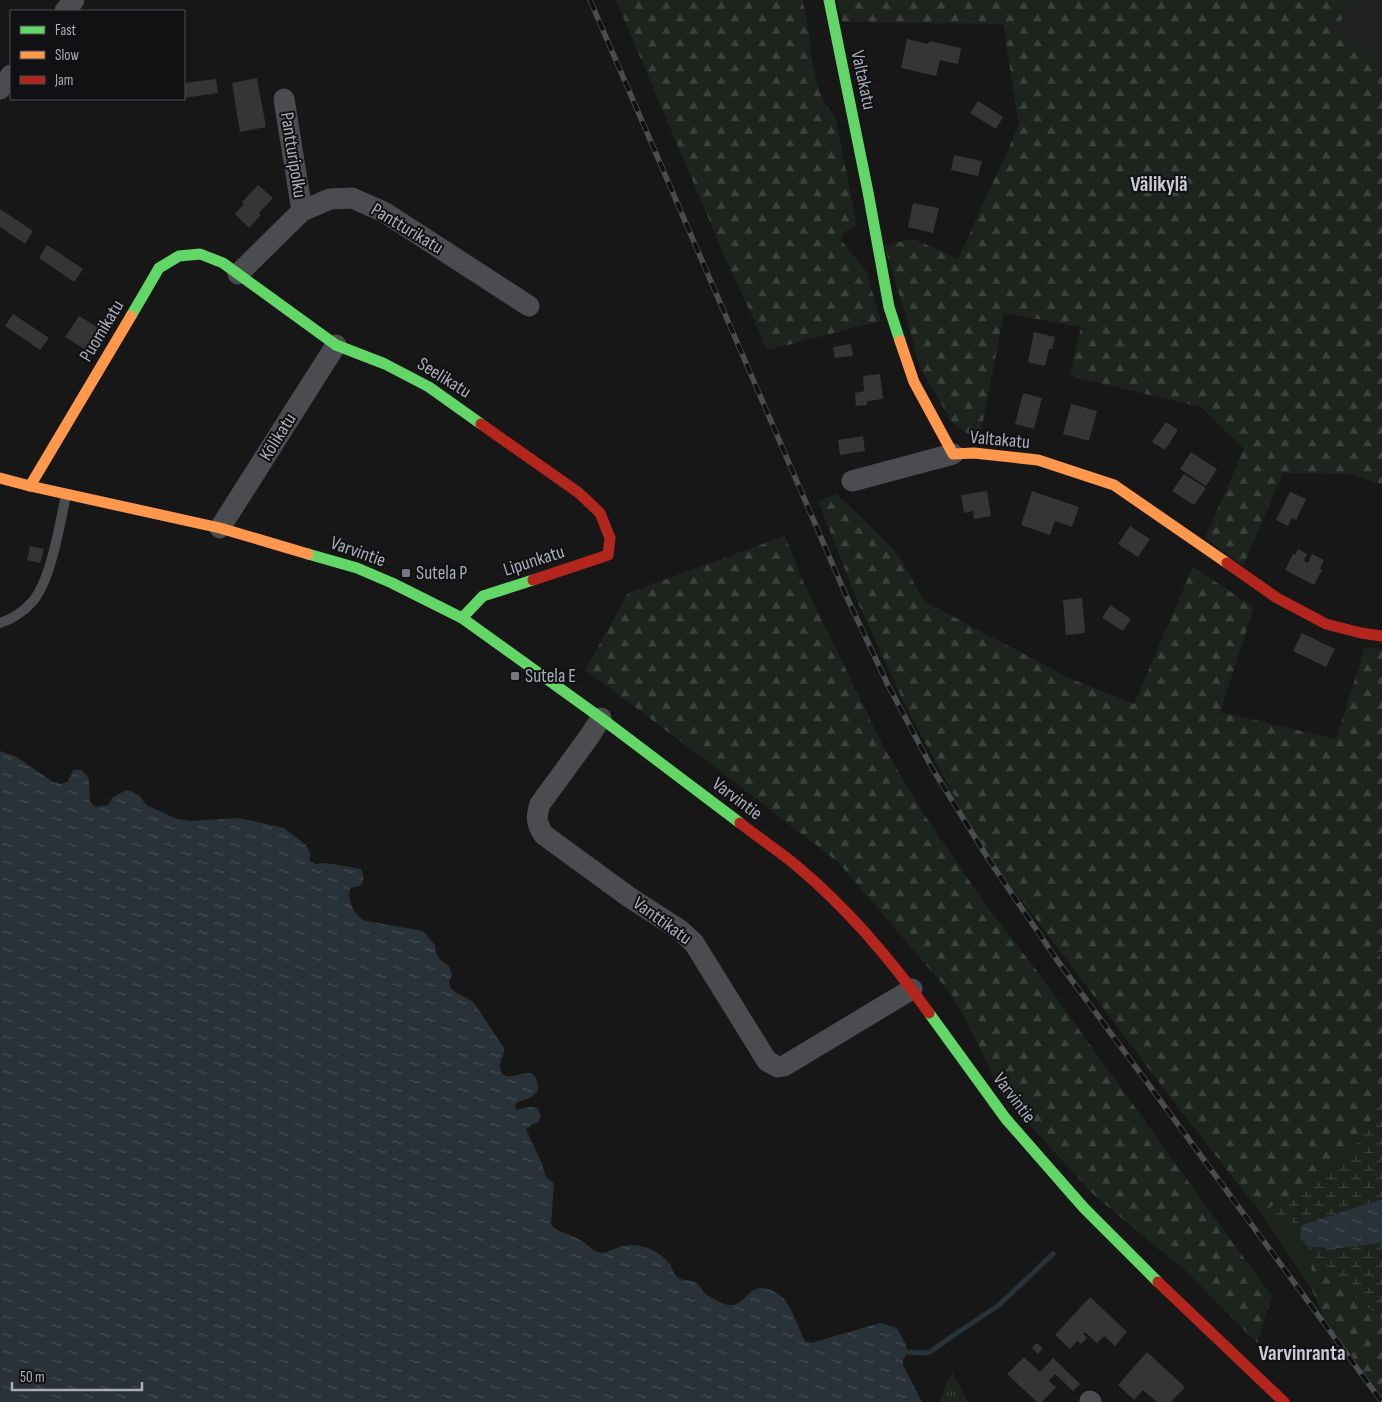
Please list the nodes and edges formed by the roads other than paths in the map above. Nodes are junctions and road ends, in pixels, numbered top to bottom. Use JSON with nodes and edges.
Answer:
{"nodes":[{"id":1,"x":74,"y":0,"type":"edge"},
{"id":2,"x":829,"y":0,"type":"edge"},
{"id":3,"x":66,"y":10,"type":"edge"},
{"id":4,"x":10,"y":76,"type":"edge"},
{"id":5,"x":0,"y":89,"type":"edge"},
{"id":6,"x":284,"y":99,"type":"dead end"},
{"id":7,"x":302,"y":211,"type":"junction"},
{"id":8,"x":238,"y":274,"type":"junction"},
{"id":9,"x":529,"y":306,"type":"dead end"},
{"id":10,"x":336,"y":345,"type":"junction"},
{"id":11,"x":953,"y":454,"type":"junction"},
{"id":12,"x":0,"y":478,"type":"edge"},
{"id":13,"x":852,"y":481,"type":"dead end"},
{"id":14,"x":30,"y":486,"type":"junction"},
{"id":15,"x":66,"y":494,"type":"junction"},
{"id":16,"x":220,"y":528,"type":"junction"},
{"id":17,"x":610,"y":538,"type":"joint"},
{"id":18,"x":462,"y":618,"type":"junction"},
{"id":19,"x":0,"y":623,"type":"edge"},
{"id":20,"x":1382,"y":636,"type":"edge"},
{"id":21,"x":601,"y":718,"type":"junction"},
{"id":22,"x":912,"y":989,"type":"junction"},
{"id":23,"x":1284,"y":1402,"type":"edge"}],
"edges":[{"from":1,"to":3,"type":"street"},
{"from":2,"to":11,"type":"street","name":"Valtakatu"},
{"from":4,"to":5,"type":"street"},
{"from":6,"to":7,"type":"street","name":"Pantturipolku"},
{"from":7,"to":8,"type":"street","name":"Pantturikatu"},
{"from":7,"to":9,"type":"street","name":"Pantturikatu"},
{"from":8,"to":10,"type":"street","name":"Seelikatu"},
{"from":8,"to":14,"type":"street","name":"Puomikatu"},
{"from":10,"to":16,"type":"street","name":"Kölikatu"},
{"from":10,"to":17,"type":"street","name":"Seelikatu"},
{"from":11,"to":13,"type":"street"},
{"from":11,"to":20,"type":"street","name":"Valtakatu"},
{"from":12,"to":14,"type":"street","name":"Varvintie"},
{"from":14,"to":15,"type":"street","name":"Varvintie"},
{"from":15,"to":16,"type":"street","name":"Varvintie"},
{"from":15,"to":19,"type":"lane"},
{"from":16,"to":18,"type":"street","name":"Varvintie"},
{"from":17,"to":18,"type":"street","name":"Lipunkatu"},
{"from":18,"to":21,"type":"street","name":"Varvintie"},
{"from":21,"to":22,"type":"street","name":"Varvintie"},
{"from":21,"to":22,"type":"street","name":"Vanttikatu"},
{"from":22,"to":23,"type":"street","name":"Varvintie"}]}
